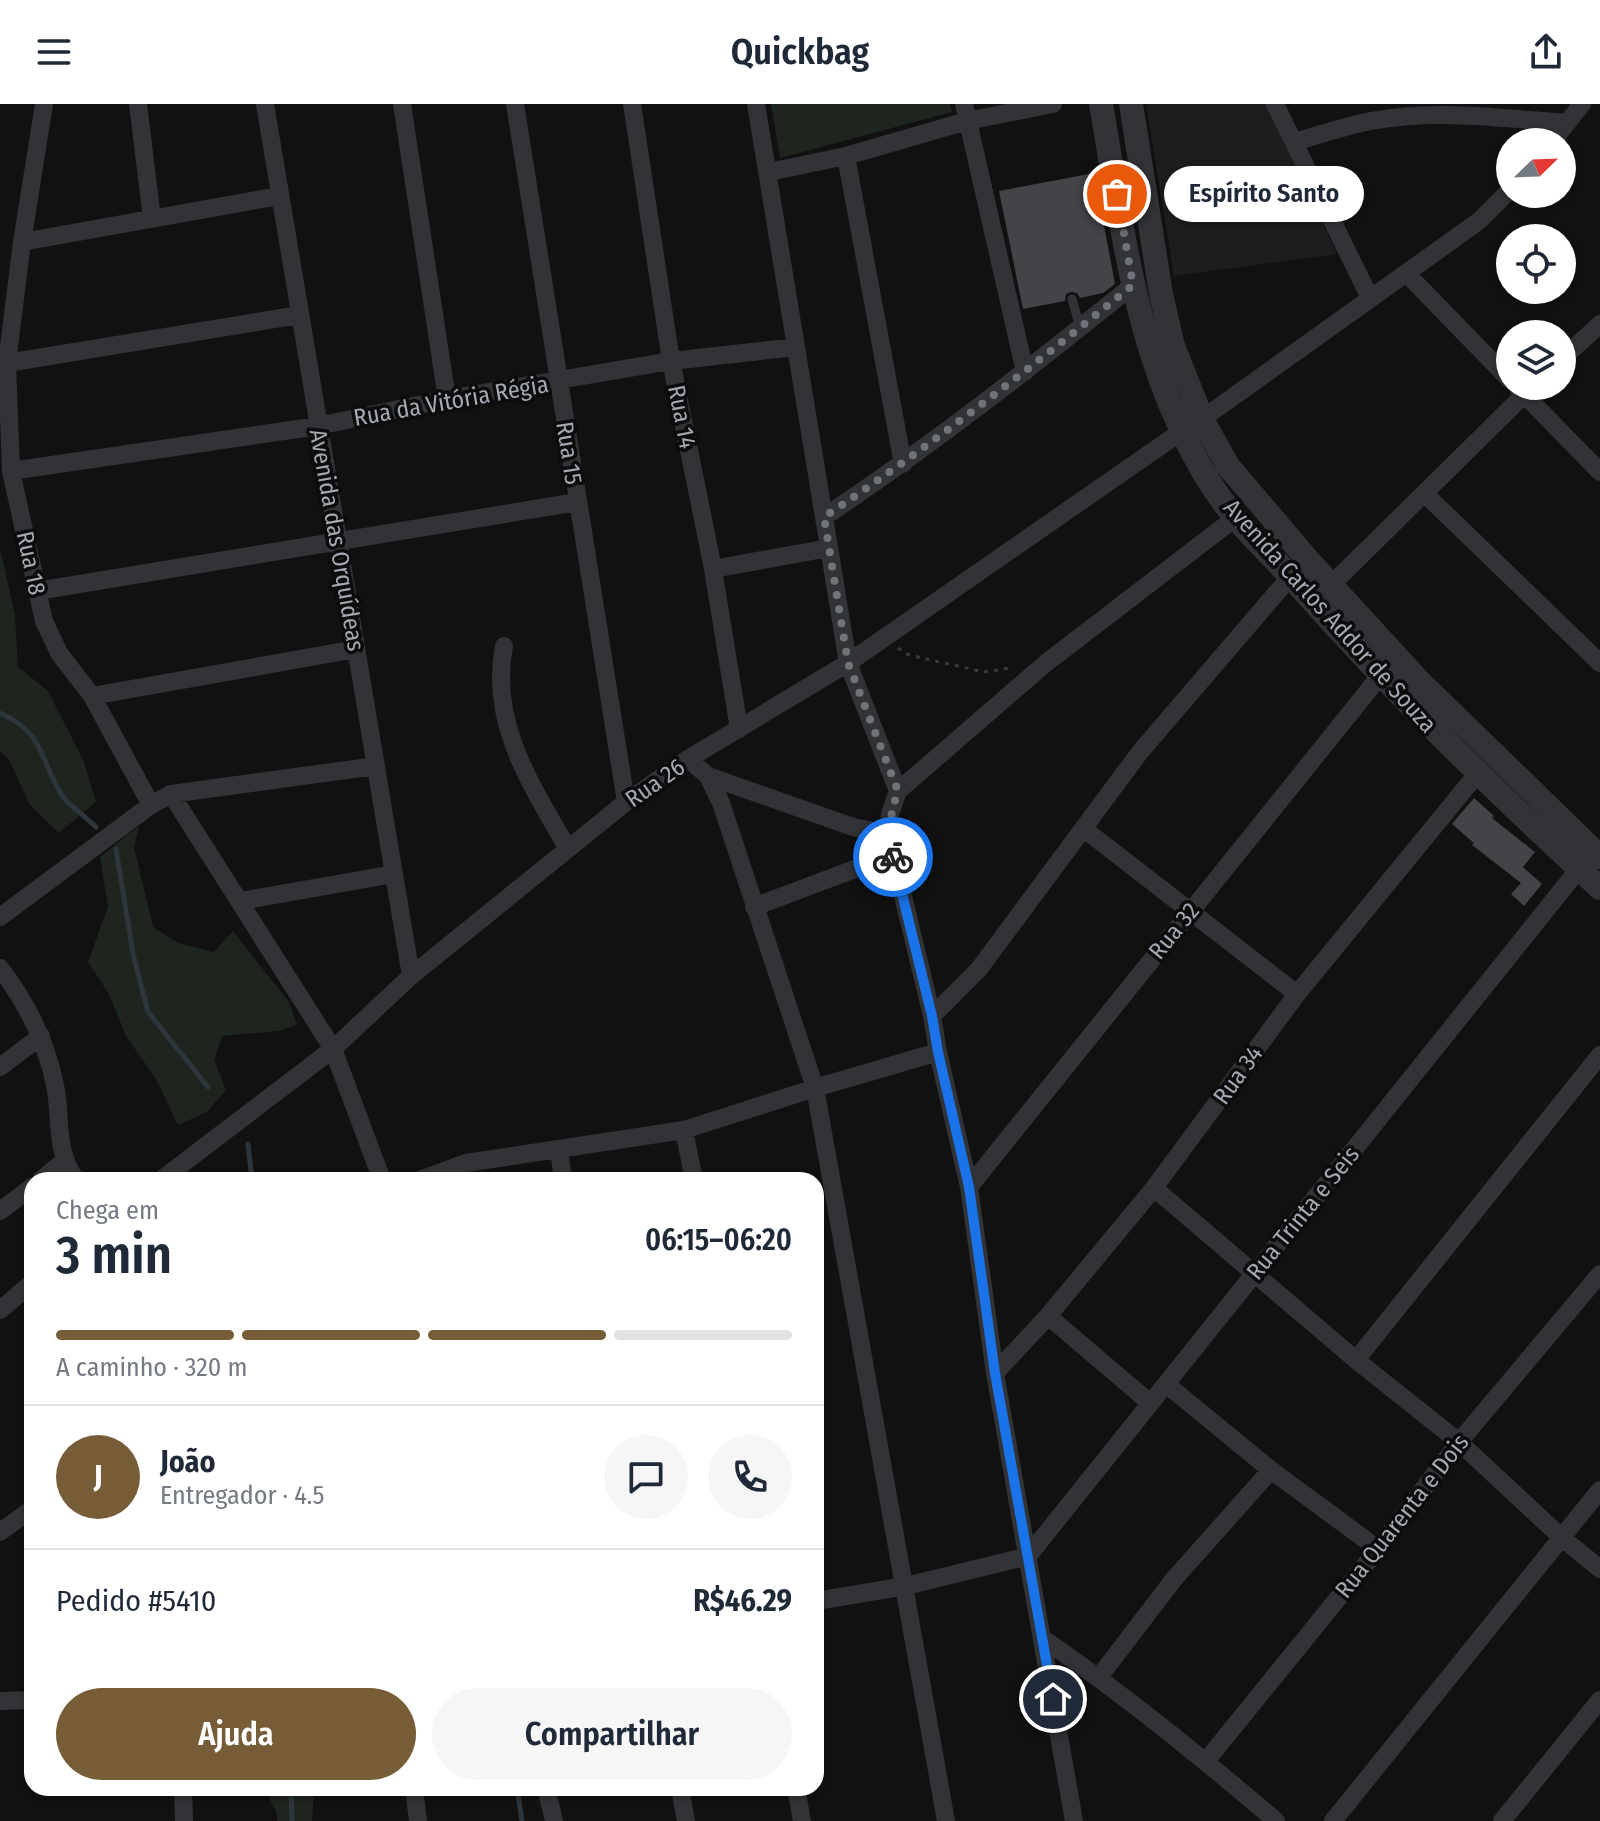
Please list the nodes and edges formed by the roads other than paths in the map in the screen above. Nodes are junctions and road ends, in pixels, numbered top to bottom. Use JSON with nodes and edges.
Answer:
{"nodes":[{"id":1,"x":44,"y":104,"type":"edge"},
{"id":2,"x":138,"y":104,"type":"edge"},
{"id":3,"x":265,"y":104,"type":"edge"},
{"id":4,"x":402,"y":104,"type":"edge"},
{"id":5,"x":515,"y":104,"type":"edge"},
{"id":6,"x":632,"y":104,"type":"edge"},
{"id":7,"x":756,"y":104,"type":"edge"},
{"id":8,"x":1053,"y":104,"type":"edge"},
{"id":9,"x":1101,"y":104,"type":"edge"},
{"id":10,"x":1131,"y":104,"type":"edge"},
{"id":11,"x":1275,"y":104,"type":"edge"},
{"id":12,"x":1582,"y":104,"type":"edge"},
{"id":13,"x":965,"y":112,"type":"edge"},
{"id":14,"x":1567,"y":123,"type":"junction"},
{"id":15,"x":1563,"y":128,"type":"edge"},
{"id":16,"x":1294,"y":142,"type":"junction"},
{"id":17,"x":846,"y":156,"type":"junction"},
{"id":18,"x":769,"y":172,"type":"junction"},
{"id":19,"x":279,"y":196,"type":"junction"},
{"id":20,"x":1496,"y":204,"type":"edge"},
{"id":21,"x":152,"y":219,"type":"junction"},
{"id":22,"x":22,"y":242,"type":"junction"},
{"id":23,"x":1406,"y":273,"type":"junction"},
{"id":24,"x":1133,"y":285,"type":"junction"},
{"id":25,"x":1370,"y":298,"type":"junction"},
{"id":26,"x":1072,"y":299,"type":"dead end"},
{"id":27,"x":299,"y":315,"type":"junction"},
{"id":28,"x":1600,"y":324,"type":"edge"},
{"id":29,"x":1080,"y":327,"type":"junction"},
{"id":30,"x":1576,"y":346,"type":"edge"},
{"id":31,"x":796,"y":347,"type":"junction"},
{"id":32,"x":671,"y":361,"type":"junction"},
{"id":33,"x":7,"y":363,"type":"junction"},
{"id":34,"x":1496,"y":366,"type":"edge"},
{"id":35,"x":1025,"y":372,"type":"junction"},
{"id":36,"x":558,"y":382,"type":"junction"},
{"id":37,"x":447,"y":399,"type":"junction"},
{"id":38,"x":1513,"y":400,"type":"edge"},
{"id":39,"x":1534,"y":400,"type":"edge"},
{"id":40,"x":1192,"y":425,"type":"junction"},
{"id":41,"x":318,"y":426,"type":"junction"},
{"id":42,"x":903,"y":464,"type":"junction"},
{"id":43,"x":11,"y":471,"type":"junction"},
{"id":44,"x":1600,"y":472,"type":"edge"},
{"id":45,"x":1424,"y":493,"type":"junction"},
{"id":46,"x":577,"y":502,"type":"junction"},
{"id":47,"x":824,"y":517,"type":"junction"},
{"id":48,"x":1235,"y":518,"type":"junction"},
{"id":49,"x":337,"y":541,"type":"junction"},
{"id":50,"x":829,"y":548,"type":"junction"},
{"id":51,"x":713,"y":569,"type":"junction"},
{"id":52,"x":1291,"y":576,"type":"junction"},
{"id":53,"x":1331,"y":585,"type":"junction"},
{"id":54,"x":37,"y":591,"type":"junction"},
{"id":55,"x":504,"y":646,"type":"dead end"},
{"id":56,"x":356,"y":649,"type":"junction"},
{"id":57,"x":848,"y":663,"type":"junction"},
{"id":58,"x":1600,"y":663,"type":"edge"},
{"id":59,"x":1380,"y":676,"type":"junction"},
{"id":60,"x":92,"y":696,"type":"junction"},
{"id":61,"x":739,"y":729,"type":"junction"},
{"id":62,"x":688,"y":759,"type":"junction"},
{"id":63,"x":376,"y":766,"type":"junction"},
{"id":64,"x":1477,"y":774,"type":"junction"},
{"id":65,"x":708,"y":776,"type":"junction"},
{"id":66,"x":898,"y":791,"type":"junction"},
{"id":67,"x":171,"y":794,"type":"junction"},
{"id":68,"x":626,"y":802,"type":"junction"},
{"id":69,"x":151,"y":805,"type":"junction"},
{"id":70,"x":1084,"y":829,"type":"junction"},
{"id":71,"x":888,"y":834,"type":"junction"},
{"id":72,"x":568,"y":849,"type":"junction"},
{"id":73,"x":892,"y":855,"type":"junction"},
{"id":74,"x":1593,"y":855,"type":"edge"},
{"id":75,"x":394,"y":874,"type":"junction"},
{"id":76,"x":1600,"y":888,"type":"edge"},
{"id":77,"x":241,"y":901,"type":"junction"},
{"id":78,"x":754,"y":907,"type":"junction"},
{"id":79,"x":1189,"y":912,"type":"junction"},
{"id":80,"x":0,"y":917,"type":"edge"},
{"id":81,"x":0,"y":968,"type":"edge"},
{"id":82,"x":411,"y":976,"type":"junction"},
{"id":83,"x":1297,"y":994,"type":"junction"},
{"id":84,"x":932,"y":1016,"type":"junction"},
{"id":85,"x":41,"y":1036,"type":"junction"},
{"id":86,"x":333,"y":1049,"type":"junction"},
{"id":87,"x":938,"y":1052,"type":"junction"},
{"id":88,"x":1600,"y":1055,"type":"edge"},
{"id":89,"x":0,"y":1067,"type":"edge"},
{"id":90,"x":815,"y":1088,"type":"junction"},
{"id":91,"x":684,"y":1130,"type":"junction"},
{"id":92,"x":559,"y":1149,"type":"junction"},
{"id":93,"x":63,"y":1162,"type":"junction"},
{"id":94,"x":51,"y":1172,"type":"edge"},
{"id":95,"x":70,"y":1172,"type":"edge"},
{"id":96,"x":172,"y":1172,"type":"edge"},
{"id":97,"x":379,"y":1172,"type":"edge"},
{"id":98,"x":442,"y":1172,"type":"edge"},
{"id":99,"x":562,"y":1172,"type":"edge"},
{"id":100,"x":692,"y":1172,"type":"edge"},
{"id":101,"x":969,"y":1187,"type":"junction"},
{"id":102,"x":1154,"y":1188,"type":"junction"},
{"id":103,"x":24,"y":1193,"type":"edge"},
{"id":104,"x":0,"y":1211,"type":"edge"},
{"id":105,"x":1256,"y":1272,"type":"junction"},
{"id":106,"x":1600,"y":1274,"type":"edge"},
{"id":107,"x":24,"y":1290,"type":"edge"},
{"id":108,"x":0,"y":1310,"type":"edge"},
{"id":109,"x":1048,"y":1316,"type":"junction"},
{"id":110,"x":1356,"y":1360,"type":"junction"},
{"id":111,"x":995,"y":1373,"type":"junction"},
{"id":112,"x":1166,"y":1384,"type":"junction"},
{"id":113,"x":1149,"y":1402,"type":"junction"},
{"id":114,"x":1459,"y":1442,"type":"junction"},
{"id":115,"x":1271,"y":1470,"type":"junction"},
{"id":116,"x":1600,"y":1490,"type":"edge"},
{"id":117,"x":24,"y":1515,"type":"edge"},
{"id":118,"x":0,"y":1532,"type":"edge"},
{"id":119,"x":1561,"y":1537,"type":"junction"},
{"id":120,"x":1378,"y":1549,"type":"junction"},
{"id":121,"x":1028,"y":1556,"type":"junction"},
{"id":122,"x":1600,"y":1569,"type":"edge"},
{"id":123,"x":906,"y":1586,"type":"junction"},
{"id":124,"x":824,"y":1600,"type":"edge"},
{"id":125,"x":1042,"y":1638,"type":"junction"},
{"id":126,"x":1099,"y":1677,"type":"junction"},
{"id":127,"x":24,"y":1700,"type":"edge"},
{"id":128,"x":1600,"y":1700,"type":"edge"},
{"id":129,"x":0,"y":1701,"type":"edge"},
{"id":130,"x":1206,"y":1761,"type":"junction"},
{"id":131,"x":183,"y":1796,"type":"edge"},
{"id":132,"x":415,"y":1796,"type":"edge"},
{"id":133,"x":548,"y":1796,"type":"edge"},
{"id":134,"x":681,"y":1796,"type":"edge"},
{"id":135,"x":797,"y":1796,"type":"edge"},
{"id":136,"x":184,"y":1821,"type":"edge"},
{"id":137,"x":418,"y":1821,"type":"edge"},
{"id":138,"x":554,"y":1821,"type":"edge"},
{"id":139,"x":686,"y":1821,"type":"edge"},
{"id":140,"x":802,"y":1821,"type":"edge"},
{"id":141,"x":946,"y":1821,"type":"edge"},
{"id":142,"x":1074,"y":1821,"type":"edge"},
{"id":143,"x":1276,"y":1821,"type":"edge"},
{"id":144,"x":1333,"y":1821,"type":"edge"},
{"id":145,"x":1502,"y":1821,"type":"edge"}],
"edges":[{"from":1,"to":22,"type":"street","name":"Rua 18"},
{"from":2,"to":21,"type":"street"},
{"from":3,"to":19,"type":"street","name":"Avenida das Orquídeas"},
{"from":4,"to":37,"type":"street"},
{"from":5,"to":36,"type":"street","name":"Rua 15"},
{"from":6,"to":32,"type":"street","name":"Rua 14"},
{"from":7,"to":18,"type":"street"},
{"from":8,"to":13,"type":"street"},
{"from":9,"to":24,"type":"street","name":"Avenida Carlos Addor de Souza"},
{"from":10,"to":40,"type":"street","name":"Avenida Carlos Addor de Souza"},
{"from":11,"to":16,"type":"street"},
{"from":12,"to":14,"type":"street"},
{"from":13,"to":17,"type":"street"},
{"from":13,"to":35,"type":"street"},
{"from":14,"to":15,"type":"street"},
{"from":14,"to":16,"type":"street"},
{"from":16,"to":25,"type":"street"},
{"from":17,"to":18,"type":"street"},
{"from":17,"to":42,"type":"street"},
{"from":18,"to":31,"type":"street"},
{"from":19,"to":21,"type":"street"},
{"from":19,"to":27,"type":"street","name":"Avenida das Orquídeas"},
{"from":20,"to":23,"type":"street","name":"Rua 26"},
{"from":21,"to":22,"type":"street"},
{"from":22,"to":33,"type":"street","name":"Rua 18"},
{"from":23,"to":25,"type":"street","name":"Rua 26"},
{"from":23,"to":34,"type":"street"},
{"from":24,"to":29,"type":"street"},
{"from":24,"to":40,"type":"street","name":"Avenida Carlos Addor de Souza"},
{"from":25,"to":40,"type":"street","name":"Rua 26"},
{"from":26,"to":29,"type":"lane"},
{"from":27,"to":33,"type":"street"},
{"from":27,"to":41,"type":"street","name":"Avenida das Orquídeas"},
{"from":28,"to":30,"type":"street"},
{"from":29,"to":35,"type":"street"},
{"from":31,"to":32,"type":"street","name":"Rua da Vitória Régia"},
{"from":31,"to":47,"type":"street"},
{"from":32,"to":36,"type":"street","name":"Rua da Vitória Régia"},
{"from":32,"to":51,"type":"street","name":"Rua 14"},
{"from":33,"to":43,"type":"street","name":"Rua 18"},
{"from":35,"to":42,"type":"street"},
{"from":36,"to":37,"type":"street","name":"Rua da Vitória Régia"},
{"from":36,"to":46,"type":"street","name":"Rua 15"},
{"from":37,"to":41,"type":"street","name":"Rua da Vitória Régia"},
{"from":38,"to":45,"type":"street"},
{"from":39,"to":44,"type":"street"},
{"from":40,"to":48,"type":"street","name":"Avenida Carlos Addor de Souza"},
{"from":40,"to":53,"type":"street","name":"Avenida Carlos Addor de Souza"},
{"from":40,"to":57,"type":"street","name":"Rua 26"},
{"from":41,"to":43,"type":"street","name":"Rua da Vitória Régia"},
{"from":41,"to":49,"type":"street","name":"Avenida das Orquídeas"},
{"from":42,"to":47,"type":"street"},
{"from":43,"to":54,"type":"street","name":"Rua 18"},
{"from":45,"to":53,"type":"street"},
{"from":45,"to":58,"type":"street"},
{"from":46,"to":49,"type":"street"},
{"from":46,"to":68,"type":"street","name":"Rua 15"},
{"from":47,"to":50,"type":"street"},
{"from":48,"to":52,"type":"street","name":"Avenida Carlos Addor de Souza"},
{"from":48,"to":66,"type":"street"},
{"from":49,"to":54,"type":"street"},
{"from":49,"to":56,"type":"street","name":"Avenida das Orquídeas"},
{"from":50,"to":51,"type":"street"},
{"from":50,"to":57,"type":"street"},
{"from":51,"to":61,"type":"street","name":"Rua 14"},
{"from":52,"to":59,"type":"street","name":"Avenida Carlos Addor de Souza"},
{"from":52,"to":70,"type":"street"},
{"from":53,"to":74,"type":"street","name":"Avenida Carlos Addor de Souza"},
{"from":54,"to":60,"type":"street","name":"Rua 18"},
{"from":55,"to":72,"type":"street"},
{"from":56,"to":60,"type":"street"},
{"from":56,"to":63,"type":"street","name":"Avenida das Orquídeas"},
{"from":57,"to":61,"type":"street","name":"Rua 26"},
{"from":57,"to":66,"type":"street"},
{"from":59,"to":64,"type":"street","name":"Avenida Carlos Addor de Souza"},
{"from":59,"to":79,"type":"street","name":"Rua 32"},
{"from":60,"to":69,"type":"street","name":"Rua 18"},
{"from":61,"to":62,"type":"street","name":"Rua 26"},
{"from":62,"to":65,"type":"street"},
{"from":62,"to":68,"type":"street","name":"Rua 26"},
{"from":63,"to":67,"type":"street"},
{"from":63,"to":75,"type":"street","name":"Avenida das Orquídeas"},
{"from":64,"to":74,"type":"street","name":"Avenida Carlos Addor de Souza"},
{"from":64,"to":83,"type":"street","name":"Rua 34"},
{"from":65,"to":71,"type":"street"},
{"from":65,"to":78,"type":"street"},
{"from":66,"to":71,"type":"street"},
{"from":67,"to":69,"type":"street"},
{"from":67,"to":77,"type":"street"},
{"from":68,"to":72,"type":"street","name":"Rua 26"},
{"from":69,"to":80,"type":"street"},
{"from":70,"to":79,"type":"street"},
{"from":70,"to":84,"type":"street"},
{"from":71,"to":73,"type":"street"},
{"from":72,"to":82,"type":"street","name":"Rua 26"},
{"from":73,"to":78,"type":"street"},
{"from":73,"to":84,"type":"street"},
{"from":74,"to":76,"type":"street","name":"Avenida Carlos Addor de Souza"},
{"from":74,"to":105,"type":"street","name":"Rua Trinta e Seis"},
{"from":75,"to":77,"type":"street"},
{"from":75,"to":82,"type":"street","name":"Avenida das Orquídeas"},
{"from":77,"to":86,"type":"street"},
{"from":78,"to":90,"type":"street"},
{"from":79,"to":83,"type":"street"},
{"from":79,"to":101,"type":"street","name":"Rua 32"},
{"from":81,"to":85,"type":"street"},
{"from":82,"to":86,"type":"street","name":"Rua 26"},
{"from":83,"to":102,"type":"street","name":"Rua 34"},
{"from":84,"to":87,"type":"street"},
{"from":85,"to":89,"type":"street"},
{"from":85,"to":93,"type":"street"},
{"from":86,"to":96,"type":"street","name":"Rua 26"},
{"from":86,"to":97,"type":"street"},
{"from":87,"to":90,"type":"street"},
{"from":87,"to":101,"type":"street"},
{"from":88,"to":110,"type":"street"},
{"from":90,"to":91,"type":"street"},
{"from":90,"to":123,"type":"street"},
{"from":91,"to":92,"type":"street"},
{"from":91,"to":100,"type":"street"},
{"from":92,"to":98,"type":"street"},
{"from":92,"to":99,"type":"street"},
{"from":93,"to":94,"type":"street"},
{"from":93,"to":95,"type":"street"},
{"from":101,"to":111,"type":"street"},
{"from":102,"to":105,"type":"street"},
{"from":102,"to":109,"type":"street","name":"Rua 34"},
{"from":103,"to":104,"type":"street"},
{"from":105,"to":110,"type":"street"},
{"from":105,"to":112,"type":"street","name":"Rua Trinta e Seis"},
{"from":106,"to":114,"type":"street","name":"Rua Quarenta e Dois"},
{"from":107,"to":108,"type":"street"},
{"from":109,"to":111,"type":"street","name":"Rua 34"},
{"from":109,"to":113,"type":"street"},
{"from":110,"to":114,"type":"street"},
{"from":111,"to":121,"type":"street"},
{"from":112,"to":113,"type":"street","name":"Rua Trinta e Seis"},
{"from":112,"to":115,"type":"street"},
{"from":113,"to":121,"type":"street","name":"Rua Trinta e Seis"},
{"from":114,"to":119,"type":"street"},
{"from":114,"to":120,"type":"street","name":"Rua Quarenta e Dois"},
{"from":115,"to":120,"type":"street"},
{"from":115,"to":126,"type":"street"},
{"from":116,"to":119,"type":"street"},
{"from":117,"to":118,"type":"street"},
{"from":119,"to":122,"type":"street"},
{"from":119,"to":144,"type":"street"},
{"from":120,"to":130,"type":"street","name":"Rua Quarenta e Dois"},
{"from":121,"to":123,"type":"street"},
{"from":121,"to":125,"type":"street"},
{"from":123,"to":124,"type":"street"},
{"from":123,"to":141,"type":"street"},
{"from":125,"to":126,"type":"street"},
{"from":125,"to":142,"type":"street"},
{"from":126,"to":130,"type":"street"},
{"from":127,"to":129,"type":"street"},
{"from":128,"to":145,"type":"street"},
{"from":130,"to":143,"type":"street"},
{"from":131,"to":136,"type":"street"},
{"from":132,"to":137,"type":"street"},
{"from":133,"to":138,"type":"street"},
{"from":134,"to":139,"type":"street"},
{"from":135,"to":140,"type":"street"}]}
